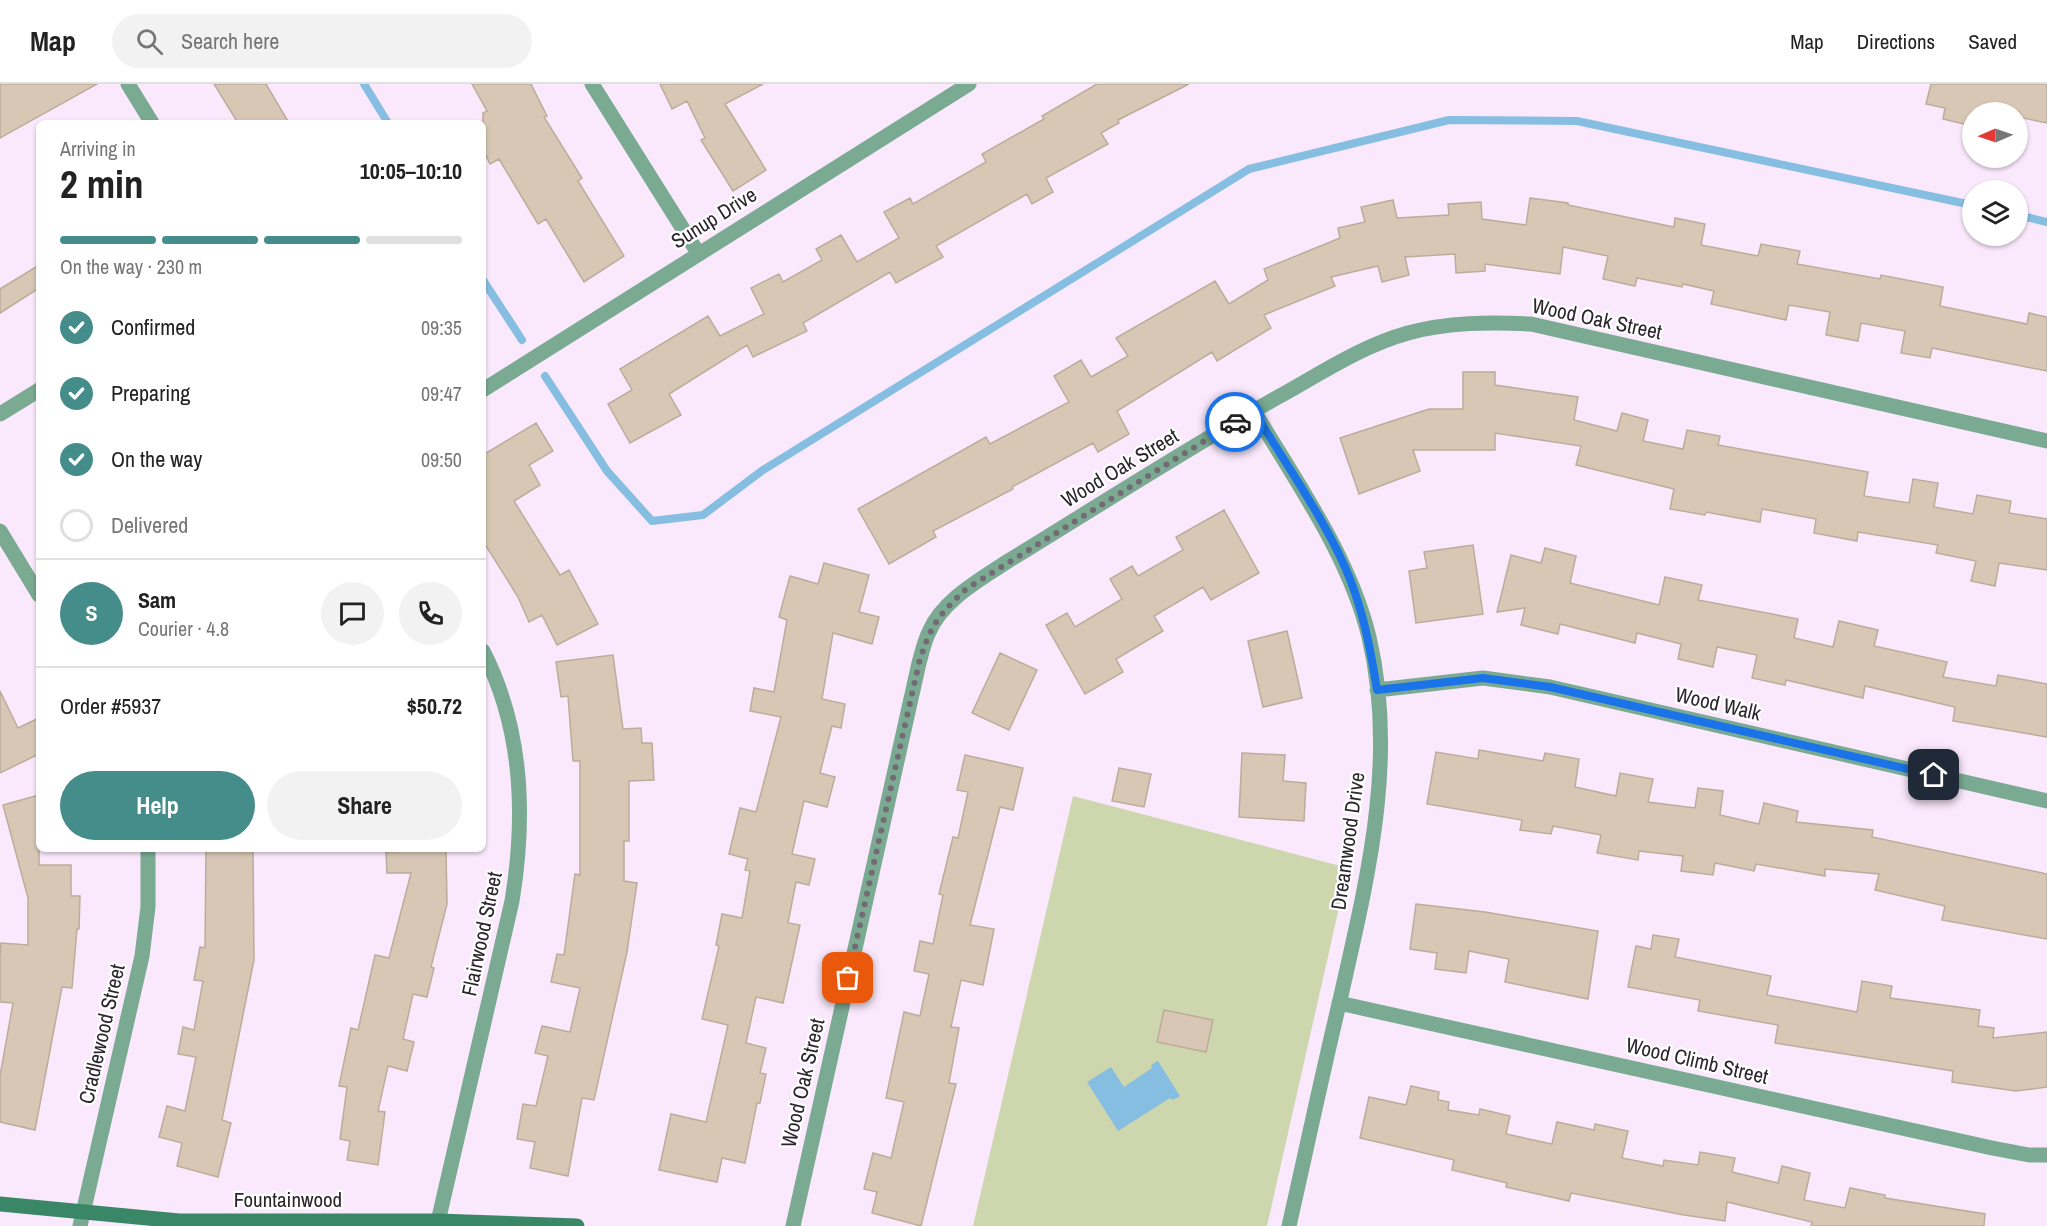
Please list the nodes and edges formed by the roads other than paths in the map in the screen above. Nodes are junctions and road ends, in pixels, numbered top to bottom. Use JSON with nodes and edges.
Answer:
{"nodes":[{"id":1,"x":128,"y":84,"type":"edge"},
{"id":2,"x":592,"y":84,"type":"edge"},
{"id":3,"x":969,"y":84,"type":"edge"},
{"id":4,"x":150,"y":120,"type":"edge"},
{"id":5,"x":698,"y":253,"type":"junction"},
{"id":6,"x":486,"y":388,"type":"edge"},
{"id":7,"x":36,"y":392,"type":"edge"},
{"id":8,"x":1254,"y":411,"type":"junction"},
{"id":9,"x":0,"y":414,"type":"edge"},
{"id":10,"x":2047,"y":441,"type":"edge"},
{"id":11,"x":0,"y":531,"type":"edge"},
{"id":12,"x":36,"y":591,"type":"edge"},
{"id":13,"x":486,"y":658,"type":"edge"},
{"id":14,"x":1377,"y":690,"type":"junction"},
{"id":15,"x":2047,"y":801,"type":"edge"},
{"id":16,"x":148,"y":852,"type":"edge"},
{"id":17,"x":1339,"y":1003,"type":"junction"},
{"id":18,"x":2047,"y":1155,"type":"edge"},
{"id":19,"x":0,"y":1204,"type":"edge"},
{"id":20,"x":82,"y":1219,"type":"edge"},
{"id":21,"x":437,"y":1223,"type":"edge"},
{"id":22,"x":577,"y":1226,"type":"edge"},
{"id":23,"x":793,"y":1226,"type":"edge"},
{"id":24,"x":1289,"y":1226,"type":"edge"}],
"edges":[{"from":1,"to":4,"type":"street"},
{"from":2,"to":5,"type":"street"},
{"from":3,"to":5,"type":"street","name":"Sunup Drive"},
{"from":5,"to":6,"type":"street","name":"Sunup Drive"},
{"from":7,"to":9,"type":"street"},
{"from":8,"to":10,"type":"street","name":"Wood Oak Street"},
{"from":8,"to":14,"type":"street","name":"Dreamwood Drive"},
{"from":8,"to":23,"type":"street","name":"Wood Oak Street"},
{"from":11,"to":12,"type":"street"},
{"from":13,"to":21,"type":"street","name":"Flairwood Street"},
{"from":14,"to":15,"type":"street","name":"Wood Walk"},
{"from":14,"to":17,"type":"street","name":"Dreamwood Drive"},
{"from":16,"to":20,"type":"street","name":"Cradlewood Street"},
{"from":17,"to":18,"type":"street","name":"Wood Climb Street"},
{"from":17,"to":24,"type":"street","name":"Dreamwood Drive"},
{"from":19,"to":20,"type":"street","name":"Fountainwood"},
{"from":20,"to":21,"type":"street","name":"Fountainwood"},
{"from":21,"to":22,"type":"street","name":"Fountainwood"}]}
